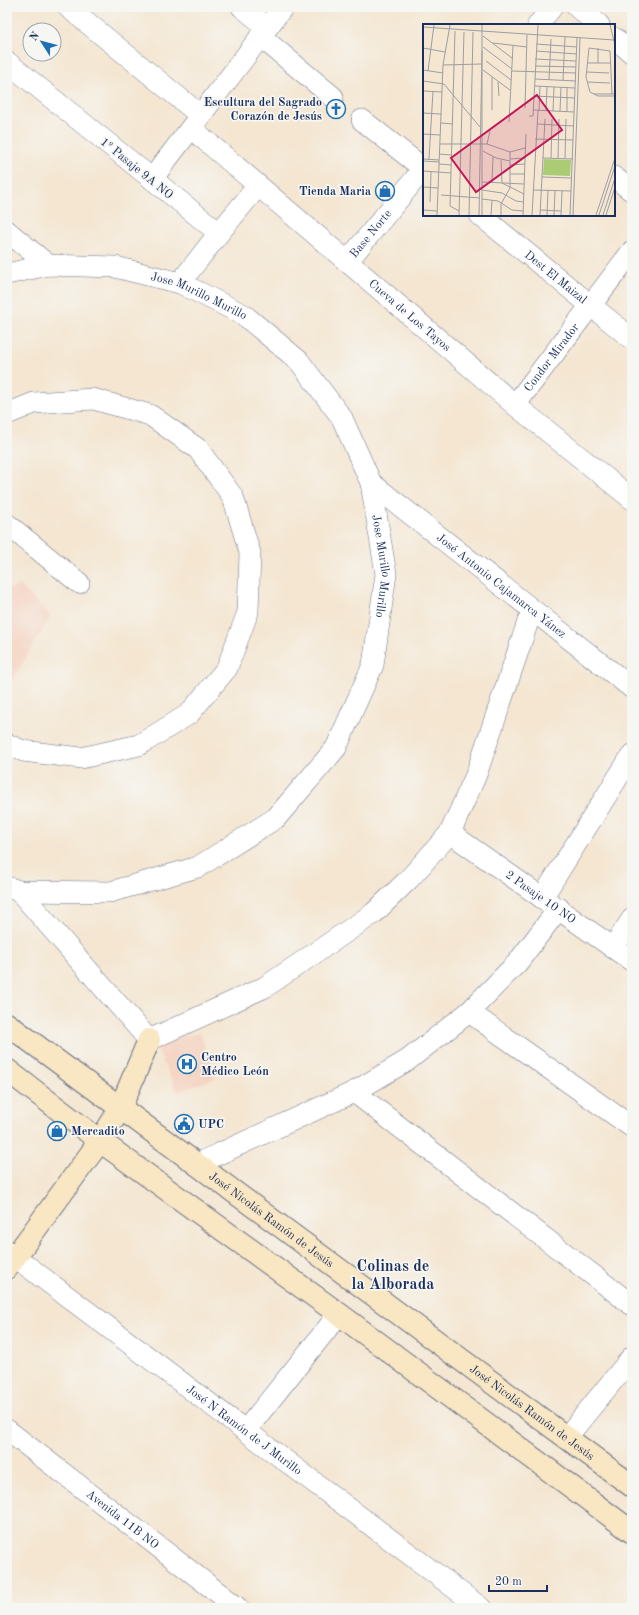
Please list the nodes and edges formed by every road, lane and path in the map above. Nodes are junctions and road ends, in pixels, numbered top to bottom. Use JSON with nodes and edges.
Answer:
{"nodes":[{"id":1,"x":68,"y":7,"type":"edge"},
{"id":2,"x":242,"y":7,"type":"edge"},
{"id":3,"x":283,"y":7,"type":"edge"},
{"id":4,"x":552,"y":7,"type":"edge"},
{"id":5,"x":577,"y":7,"type":"edge"},
{"id":6,"x":539,"y":24,"type":"edge"},
{"id":7,"x":598,"y":24,"type":"edge"},
{"id":8,"x":264,"y":32,"type":"junction"},
{"id":9,"x":615,"y":39,"type":"edge"},
{"id":10,"x":632,"y":53,"type":"edge"},
{"id":11,"x":7,"y":62,"type":"edge"},
{"id":12,"x":333,"y":97,"type":"dead end"},
{"id":13,"x":362,"y":120,"type":"dead end"},
{"id":14,"x":196,"y":121,"type":"junction"},
{"id":15,"x":423,"y":168,"type":"edge"},
{"id":16,"x":423,"y":170,"type":"edge"},
{"id":17,"x":615,"y":178,"type":"edge"},
{"id":18,"x":152,"y":179,"type":"junction"},
{"id":19,"x":258,"y":186,"type":"junction"},
{"id":20,"x":632,"y":191,"type":"edge"},
{"id":21,"x":481,"y":216,"type":"edge"},
{"id":22,"x":7,"y":231,"type":"edge"},
{"id":23,"x":219,"y":234,"type":"junction"},
{"id":24,"x":632,"y":251,"type":"edge"},
{"id":25,"x":347,"y":262,"type":"junction"},
{"id":26,"x":48,"y":265,"type":"junction"},
{"id":27,"x":7,"y":274,"type":"edge"},
{"id":28,"x":180,"y":283,"type":"junction"},
{"id":29,"x":591,"y":304,"type":"junction"},
{"id":30,"x":632,"y":339,"type":"edge"},
{"id":31,"x":515,"y":405,"type":"junction"},
{"id":32,"x":7,"y":414,"type":"edge"},
{"id":33,"x":371,"y":483,"type":"junction"},
{"id":34,"x":632,"y":499,"type":"edge"},
{"id":35,"x":7,"y":524,"type":"edge"},
{"id":36,"x":79,"y":583,"type":"dead end"},
{"id":37,"x":532,"y":610,"type":"junction"},
{"id":38,"x":632,"y":688,"type":"edge"},
{"id":39,"x":7,"y":744,"type":"edge"},
{"id":40,"x":632,"y":755,"type":"edge"},
{"id":41,"x":450,"y":833,"type":"junction"},
{"id":42,"x":13,"y":889,"type":"edge"},
{"id":43,"x":551,"y":903,"type":"junction"},
{"id":44,"x":632,"y":919,"type":"edge"},
{"id":45,"x":613,"y":948,"type":"junction"},
{"id":46,"x":632,"y":961,"type":"edge"},
{"id":47,"x":469,"y":1012,"type":"junction"},
{"id":48,"x":7,"y":1024,"type":"edge"},
{"id":49,"x":148,"y":1040,"type":"junction"},
{"id":50,"x":7,"y":1070,"type":"edge"},
{"id":51,"x":354,"y":1092,"type":"junction"},
{"id":52,"x":120,"y":1109,"type":"junction"},
{"id":53,"x":632,"y":1127,"type":"edge"},
{"id":54,"x":100,"y":1142,"type":"junction"},
{"id":55,"x":197,"y":1164,"type":"junction"},
{"id":56,"x":10,"y":1259,"type":"edge"},
{"id":57,"x":632,"y":1305,"type":"edge"},
{"id":58,"x":339,"y":1314,"type":"junction"},
{"id":59,"x":632,"y":1357,"type":"edge"},
{"id":60,"x":7,"y":1430,"type":"edge"},
{"id":61,"x":246,"y":1430,"type":"junction"},
{"id":62,"x":566,"y":1438,"type":"junction"},
{"id":63,"x":632,"y":1486,"type":"edge"},
{"id":64,"x":632,"y":1532,"type":"edge"},
{"id":65,"x":238,"y":1608,"type":"edge"},
{"id":66,"x":481,"y":1608,"type":"edge"}],
"edges":[{"from":1,"to":14,"type":"street","name":"Cueva de Los Tayos"},
{"from":2,"to":8,"type":"street"},
{"from":3,"to":8,"type":"street"},
{"from":4,"to":6,"type":"street"},
{"from":5,"to":7,"type":"street"},
{"from":8,"to":12,"type":"street"},
{"from":8,"to":14,"type":"street"},
{"from":9,"to":10,"type":"street"},
{"from":11,"to":18,"type":"street","name":"1º Pasaje 9A NO"},
{"from":13,"to":15,"type":"street"},
{"from":14,"to":18,"type":"street"},
{"from":14,"to":19,"type":"street","name":"Cueva de Los Tayos"},
{"from":16,"to":25,"type":"street","name":"Base Norte"},
{"from":17,"to":20,"type":"street"},
{"from":18,"to":23,"type":"street","name":"1º Pasaje 9A NO"},
{"from":19,"to":23,"type":"street"},
{"from":19,"to":25,"type":"street","name":"Cueva de Los Tayos"},
{"from":21,"to":29,"type":"street","name":"Dest El Maizal"},
{"from":22,"to":26,"type":"street"},
{"from":23,"to":28,"type":"street"},
{"from":24,"to":29,"type":"street","name":"Condor Mirador"},
{"from":25,"to":31,"type":"street","name":"Cueva de Los Tayos"},
{"from":26,"to":27,"type":"street","name":"Jose Murillo Murillo"},
{"from":26,"to":28,"type":"street","name":"Jose Murillo Murillo"},
{"from":28,"to":33,"type":"street","name":"Jose Murillo Murillo"},
{"from":29,"to":30,"type":"street","name":"Dest El Maizal"},
{"from":29,"to":31,"type":"street","name":"Condor Mirador"},
{"from":31,"to":34,"type":"street","name":"Cueva de Los Tayos"},
{"from":32,"to":39,"type":"street"},
{"from":33,"to":37,"type":"street","name":"José Antonio Cajamarca Yánez"},
{"from":33,"to":42,"type":"street","name":"Jose Murillo Murillo"},
{"from":35,"to":36,"type":"street"},
{"from":37,"to":38,"type":"street","name":"José Antonio Cajamarca Yánez"},
{"from":37,"to":41,"type":"street"},
{"from":40,"to":43,"type":"street"},
{"from":41,"to":43,"type":"street","name":"2 Pasaje 10 NO"},
{"from":41,"to":49,"type":"street"},
{"from":42,"to":49,"type":"street"},
{"from":43,"to":45,"type":"street","name":"2 Pasaje 10 NO"},
{"from":43,"to":47,"type":"street"},
{"from":44,"to":45,"type":"street"},
{"from":45,"to":46,"type":"street","name":"2 Pasaje 10 NO"},
{"from":47,"to":51,"type":"street"},
{"from":47,"to":53,"type":"street"},
{"from":48,"to":52,"type":"street","name":"José Nicolás Ramón de Jesús"},
{"from":49,"to":52,"type":"street"},
{"from":50,"to":54,"type":"street"},
{"from":51,"to":55,"type":"street"},
{"from":51,"to":57,"type":"street"},
{"from":52,"to":54,"type":"street"},
{"from":52,"to":55,"type":"street","name":"José Nicolás Ramón de Jesús"},
{"from":54,"to":56,"type":"street"},
{"from":54,"to":58,"type":"street"},
{"from":55,"to":62,"type":"street","name":"José Nicolás Ramón de Jesús"},
{"from":56,"to":61,"type":"street","name":"José N Ramón de J Murillo"},
{"from":58,"to":61,"type":"street"},
{"from":58,"to":64,"type":"street"},
{"from":59,"to":62,"type":"street"},
{"from":60,"to":65,"type":"street","name":"Avenida 11B NO"},
{"from":61,"to":66,"type":"street","name":"José N Ramón de J Murillo"},
{"from":62,"to":63,"type":"street","name":"José Nicolás Ramón de Jesús"}]}
